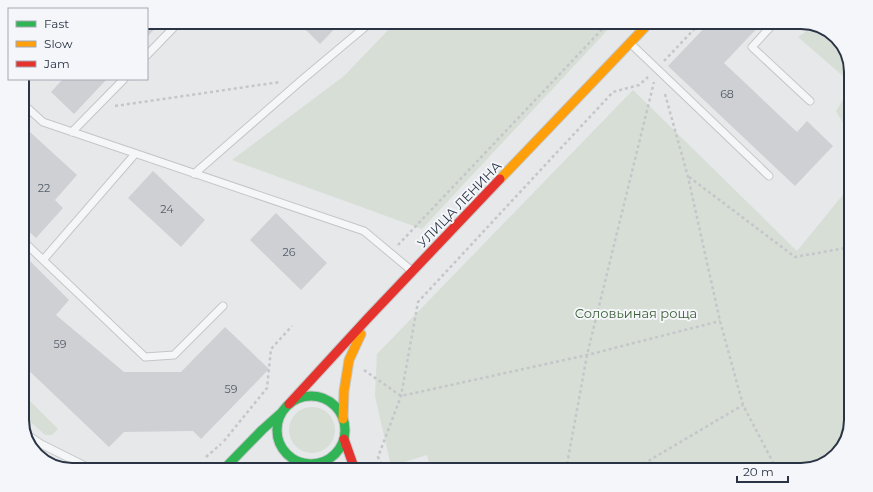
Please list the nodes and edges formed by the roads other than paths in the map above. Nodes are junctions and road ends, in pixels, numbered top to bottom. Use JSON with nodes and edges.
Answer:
{"nodes":[{"id":1,"x":172,"y":29,"type":"edge"},
{"id":2,"x":363,"y":29,"type":"edge"},
{"id":3,"x":643,"y":29,"type":"edge"},
{"id":4,"x":769,"y":29,"type":"edge"},
{"id":5,"x":630,"y":43,"type":"junction"},
{"id":6,"x":148,"y":54,"type":"edge"},
{"id":7,"x":123,"y":80,"type":"edge"},
{"id":8,"x":810,"y":101,"type":"dead end"},
{"id":9,"x":29,"y":109,"type":"edge"},
{"id":10,"x":72,"y":132,"type":"junction"},
{"id":11,"x":135,"y":154,"type":"junction"},
{"id":12,"x":194,"y":174,"type":"junction"},
{"id":13,"x":769,"y":176,"type":"dead end"},
{"id":14,"x":29,"y":247,"type":"edge"},
{"id":15,"x":43,"y":260,"type":"junction"},
{"id":16,"x":413,"y":271,"type":"junction"},
{"id":17,"x":223,"y":306,"type":"dead end"},
{"id":18,"x":368,"y":318,"type":"junction"},
{"id":19,"x":288,"y":404,"type":"junction"},
{"id":20,"x":282,"y":413,"type":"junction"},
{"id":21,"x":343,"y":419,"type":"junction"},
{"id":22,"x":33,"y":439,"type":"edge"},
{"id":23,"x":344,"y":439,"type":"junction"},
{"id":24,"x":260,"y":445,"type":"dead end"},
{"id":25,"x":274,"y":447,"type":"dead end"},
{"id":26,"x":244,"y":448,"type":"junction"},
{"id":27,"x":285,"y":453,"type":"junction"},
{"id":28,"x":293,"y":460,"type":"junction"},
{"id":29,"x":79,"y":463,"type":"edge"},
{"id":30,"x":229,"y":463,"type":"edge"},
{"id":31,"x":296,"y":463,"type":"edge"},
{"id":32,"x":300,"y":463,"type":"edge"},
{"id":33,"x":319,"y":463,"type":"edge"},
{"id":34,"x":353,"y":463,"type":"edge"}],
"edges":[{"from":1,"to":6,"type":"lane"},
{"from":2,"to":12,"type":"lane"},
{"from":3,"to":5,"type":"main road","name":"УЛИЦА ЛЕНИНА"},
{"from":4,"to":8,"type":"lane"},
{"from":5,"to":13,"type":"lane"},
{"from":5,"to":16,"type":"main road","name":"УЛИЦА ЛЕНИНА"},
{"from":7,"to":10,"type":"lane"},
{"from":9,"to":10,"type":"lane"},
{"from":10,"to":11,"type":"lane"},
{"from":11,"to":12,"type":"lane"},
{"from":11,"to":15,"type":"lane"},
{"from":12,"to":16,"type":"lane"},
{"from":14,"to":15,"type":"lane"},
{"from":15,"to":17,"type":"lane"},
{"from":16,"to":18,"type":"main road","name":"УЛИЦА ЛЕНИНА"},
{"from":18,"to":19,"type":"main road","name":"УЛИЦА ЛЕНИНА"},
{"from":18,"to":21,"type":"main road"},
{"from":19,"to":20,"type":"main road"},
{"from":19,"to":21,"type":"main road"},
{"from":20,"to":26,"type":"main road"},
{"from":20,"to":27,"type":"main road"},
{"from":21,"to":23,"type":"main road"},
{"from":22,"to":29,"type":"lane"},
{"from":23,"to":33,"type":"main road"},
{"from":23,"to":34,"type":"main road"},
{"from":24,"to":26,"type":"main road"},
{"from":25,"to":27,"type":"main road"},
{"from":26,"to":30,"type":"main road"},
{"from":27,"to":28,"type":"main road"},
{"from":28,"to":31,"type":"main road"},
{"from":28,"to":32,"type":"main road"}]}
